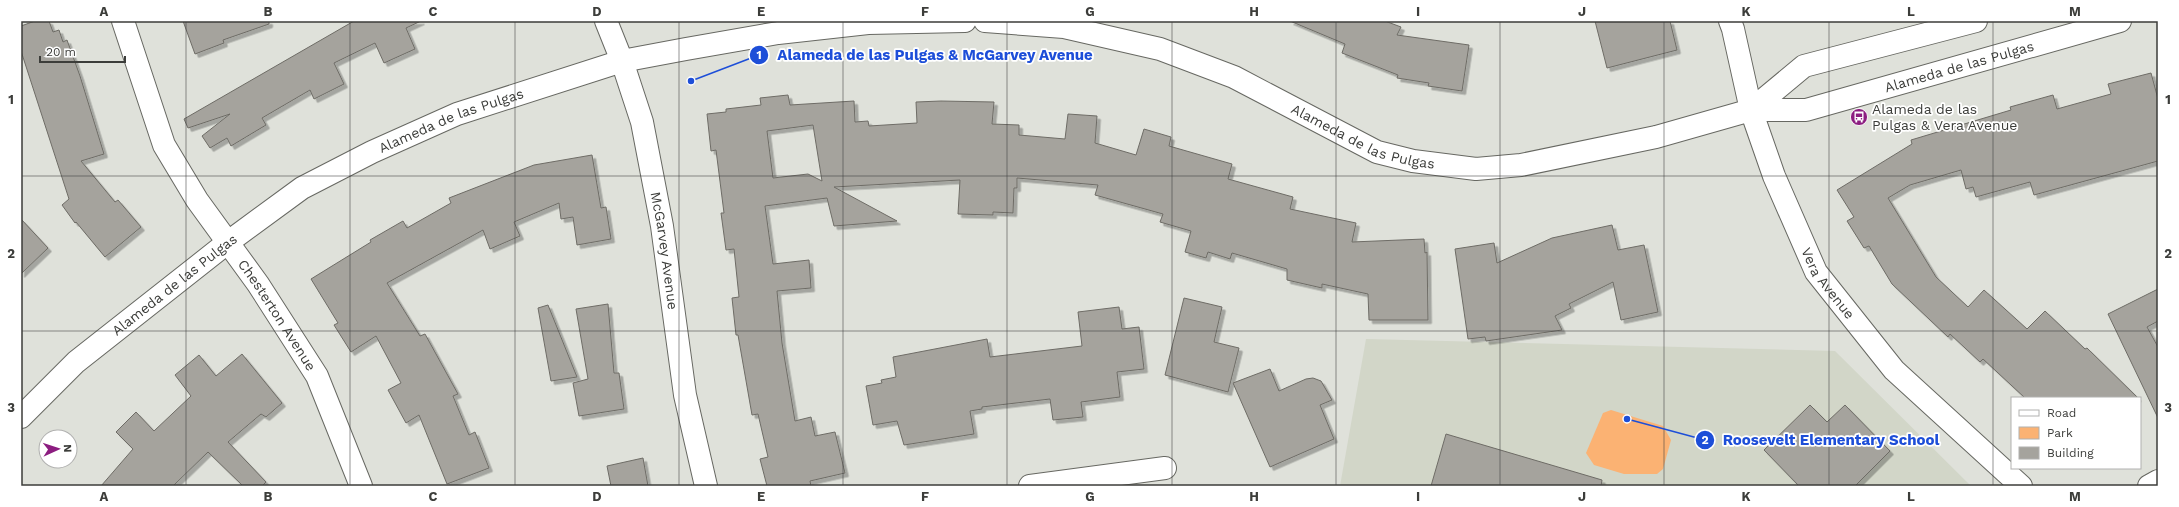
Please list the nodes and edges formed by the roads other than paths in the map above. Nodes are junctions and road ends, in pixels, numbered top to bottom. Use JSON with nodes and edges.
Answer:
{"nodes":[{"id":1,"x":123,"y":21,"type":"edge"},
{"id":2,"x":606,"y":21,"type":"edge"},
{"id":3,"x":965,"y":21,"type":"edge"},
{"id":4,"x":984,"y":21,"type":"edge"},
{"id":5,"x":1730,"y":21,"type":"edge"},
{"id":6,"x":1976,"y":21,"type":"edge"},
{"id":7,"x":2120,"y":21,"type":"edge"},
{"id":8,"x":622,"y":61,"type":"junction"},
{"id":9,"x":1751,"y":110,"type":"junction"},
{"id":10,"x":227,"y":243,"type":"junction"},
{"id":11,"x":21,"y":418,"type":"edge"},
{"id":12,"x":1166,"y":468,"type":"dead end"},
{"id":13,"x":2158,"y":481,"type":"edge"},
{"id":14,"x":361,"y":486,"type":"edge"},
{"id":15,"x":706,"y":486,"type":"edge"},
{"id":16,"x":1030,"y":486,"type":"edge"},
{"id":17,"x":2021,"y":486,"type":"edge"},
{"id":18,"x":2149,"y":486,"type":"edge"}],
"edges":[{"from":1,"to":10,"type":"main road","name":"Chesterton Avenue"},
{"from":2,"to":8,"type":"main road","name":"McGarvey Avenue"},
{"from":3,"to":8,"type":"main road","name":"Alameda de las Pulgas"},
{"from":4,"to":9,"type":"main road","name":"Alameda de las Pulgas"},
{"from":5,"to":9,"type":"main road","name":"Vera Avenue"},
{"from":6,"to":9,"type":"main road","name":"Alameda de las Pulgas"},
{"from":7,"to":9,"type":"main road","name":"Alameda de las Pulgas"},
{"from":8,"to":10,"type":"main road","name":"Alameda de las Pulgas"},
{"from":8,"to":15,"type":"main road","name":"McGarvey Avenue"},
{"from":9,"to":17,"type":"main road","name":"Vera Avenue"},
{"from":10,"to":11,"type":"main road","name":"Alameda de las Pulgas"},
{"from":10,"to":14,"type":"main road","name":"Chesterton Avenue"},
{"from":12,"to":16,"type":"main road"},
{"from":13,"to":18,"type":"main road"}]}
